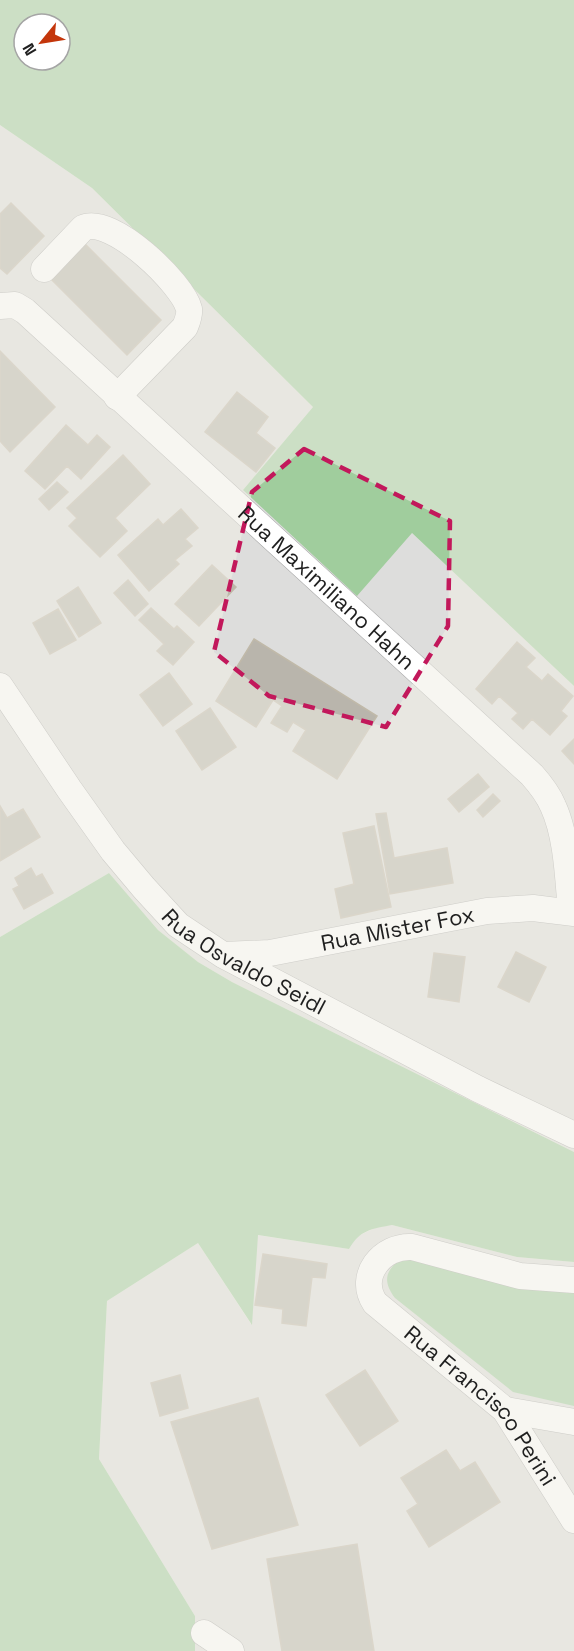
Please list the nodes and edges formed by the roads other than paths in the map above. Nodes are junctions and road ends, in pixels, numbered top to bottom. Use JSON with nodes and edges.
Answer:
{"nodes":[{"id":1,"x":44,"y":269,"type":"dead end"},
{"id":2,"x":8,"y":305,"type":"edge"},
{"id":3,"x":117,"y":398,"type":"junction"},
{"id":4,"x":0,"y":686,"type":"edge"},
{"id":5,"x":572,"y":912,"type":"edge"},
{"id":6,"x":223,"y":955,"type":"junction"},
{"id":7,"x":574,"y":1135,"type":"edge"},
{"id":8,"x":574,"y":1280,"type":"edge"},
{"id":9,"x":504,"y":1410,"type":"junction"},
{"id":10,"x":574,"y":1422,"type":"edge"},
{"id":11,"x":574,"y":1520,"type":"edge"},
{"id":12,"x":204,"y":1633,"type":"dead end"},
{"id":13,"x":231,"y":1651,"type":"edge"}],
"edges":[{"from":1,"to":3,"type":"street"},
{"from":2,"to":3,"type":"street","name":"Rua Maximiliano Hahn"},
{"from":3,"to":5,"type":"street","name":"Rua Maximiliano Hahn"},
{"from":4,"to":6,"type":"street","name":"Rua Osvaldo Seidl"},
{"from":5,"to":6,"type":"street","name":"Rua Mister Fox"},
{"from":6,"to":7,"type":"street","name":"Rua Osvaldo Seidl"},
{"from":8,"to":9,"type":"street","name":"Rua Francisco Perini"},
{"from":9,"to":10,"type":"street"},
{"from":9,"to":11,"type":"street","name":"Rua Francisco Perini"},
{"from":12,"to":13,"type":"street"}]}
